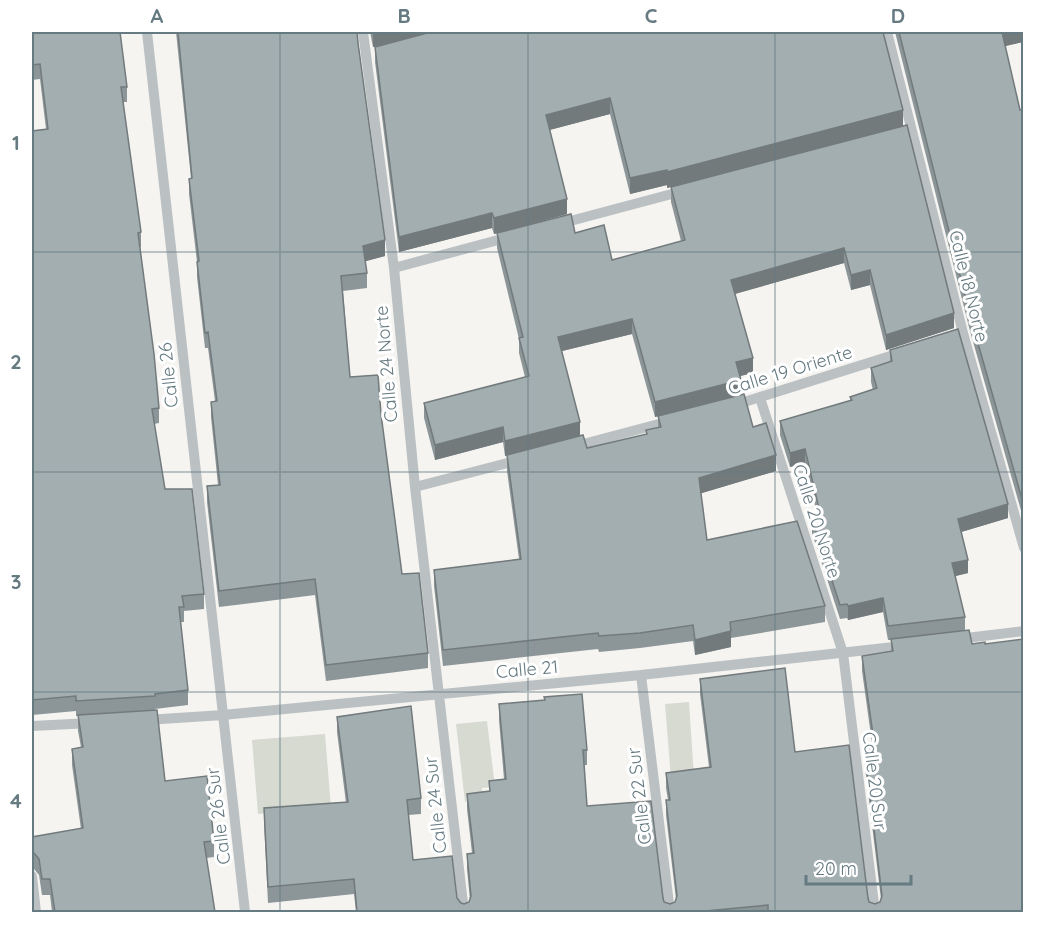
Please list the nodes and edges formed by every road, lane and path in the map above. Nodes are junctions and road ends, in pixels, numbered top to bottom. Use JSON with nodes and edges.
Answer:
{"nodes":[{"id":1,"x":147,"y":32,"type":"edge"},
{"id":2,"x":363,"y":32,"type":"edge"},
{"id":3,"x":887,"y":32,"type":"edge"},
{"id":4,"x":912,"y":131,"type":"junction"},
{"id":5,"x":900,"y":134,"type":"edge"},
{"id":6,"x":693,"y":189,"type":"edge"},
{"id":7,"x":543,"y":228,"type":"edge"},
{"id":8,"x":520,"y":235,"type":"edge"},
{"id":9,"x":394,"y":268,"type":"junction"},
{"id":10,"x":963,"y":333,"type":"junction"},
{"id":11,"x":952,"y":337,"type":"edge"},
{"id":12,"x":918,"y":348,"type":"edge"},
{"id":13,"x":760,"y":398,"type":"junction"},
{"id":14,"x":726,"y":407,"type":"edge"},
{"id":15,"x":680,"y":419,"type":"edge"},
{"id":16,"x":564,"y":448,"type":"edge"},
{"id":17,"x":530,"y":458,"type":"edge"},
{"id":18,"x":415,"y":487,"type":"junction"},
{"id":19,"x":1023,"y":548,"type":"edge"},
{"id":20,"x":1023,"y":631,"type":"edge"},
{"id":21,"x":945,"y":641,"type":"edge"},
{"id":22,"x":911,"y":645,"type":"edge"},
{"id":23,"x":843,"y":654,"type":"junction"},
{"id":24,"x":641,"y":675,"type":"junction"},
{"id":25,"x":440,"y":693,"type":"junction"},
{"id":26,"x":223,"y":715,"type":"junction"},
{"id":27,"x":139,"y":720,"type":"edge"},
{"id":28,"x":103,"y":722,"type":"edge"},
{"id":29,"x":32,"y":726,"type":"edge"},
{"id":30,"x":32,"y":876,"type":"edge"},
{"id":31,"x":36,"y":912,"type":"edge"},
{"id":32,"x":245,"y":912,"type":"edge"},
{"id":33,"x":464,"y":912,"type":"edge"},
{"id":34,"x":670,"y":912,"type":"edge"},
{"id":35,"x":875,"y":912,"type":"edge"}],
"edges":[{"from":1,"to":26,"type":"street","name":"Calle 26"},
{"from":2,"to":9,"type":"street","name":"Calle 24 Norte"},
{"from":3,"to":4,"type":"street","name":"Calle 18 Norte"},
{"from":4,"to":5,"type":"street"},
{"from":4,"to":10,"type":"street","name":"Calle 18 Norte"},
{"from":6,"to":7,"type":"street"},
{"from":8,"to":9,"type":"street"},
{"from":9,"to":18,"type":"street","name":"Calle 24 Norte"},
{"from":10,"to":11,"type":"street"},
{"from":10,"to":19,"type":"street","name":"Calle 18 Norte"},
{"from":12,"to":13,"type":"street","name":"Calle 19 Oriente"},
{"from":13,"to":14,"type":"street","name":"Calle 19 Oriente"},
{"from":13,"to":23,"type":"street","name":"Calle 20 Norte"},
{"from":15,"to":16,"type":"street"},
{"from":17,"to":18,"type":"street"},
{"from":18,"to":25,"type":"street","name":"Calle 24 Norte"},
{"from":20,"to":21,"type":"street"},
{"from":22,"to":23,"type":"street","name":"Calle 21"},
{"from":23,"to":24,"type":"street","name":"Calle 21"},
{"from":23,"to":35,"type":"street","name":"Calle 20 Sur"},
{"from":24,"to":25,"type":"street","name":"Calle 21"},
{"from":24,"to":34,"type":"street","name":"Calle 22 Sur"},
{"from":25,"to":26,"type":"street","name":"Calle 21"},
{"from":25,"to":33,"type":"street","name":"Calle 24 Sur"},
{"from":26,"to":27,"type":"street","name":"Calle 21"},
{"from":26,"to":32,"type":"street","name":"Calle 26 Sur"},
{"from":28,"to":29,"type":"street"},
{"from":30,"to":31,"type":"street"}]}
